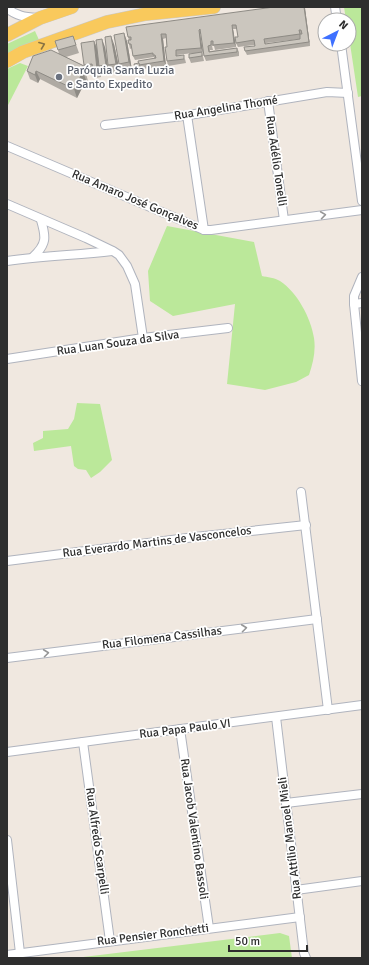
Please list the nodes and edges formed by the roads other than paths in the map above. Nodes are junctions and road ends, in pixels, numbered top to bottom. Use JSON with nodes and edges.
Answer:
{"nodes":[{"id":1,"x":72,"y":7,"type":"edge"},
{"id":2,"x":214,"y":7,"type":"edge"},
{"id":3,"x":7,"y":8,"type":"edge"},
{"id":4,"x":40,"y":18,"type":"junction"},
{"id":5,"x":7,"y":35,"type":"edge"},
{"id":6,"x":342,"y":52,"type":"edge"},
{"id":7,"x":7,"y":61,"type":"edge"},
{"id":8,"x":348,"y":93,"type":"junction"},
{"id":9,"x":268,"y":101,"type":"junction"},
{"id":10,"x":187,"y":115,"type":"junction"},
{"id":11,"x":105,"y":125,"type":"dead end"},
{"id":12,"x":7,"y":146,"type":"edge"},
{"id":13,"x":362,"y":201,"type":"edge"},
{"id":14,"x":7,"y":204,"type":"edge"},
{"id":15,"x":362,"y":210,"type":"edge"},
{"id":16,"x":41,"y":220,"type":"junction"},
{"id":17,"x":284,"y":220,"type":"junction"},
{"id":18,"x":204,"y":230,"type":"junction"},
{"id":19,"x":113,"y":251,"type":"junction"},
{"id":20,"x":33,"y":257,"type":"junction"},
{"id":21,"x":7,"y":261,"type":"edge"},
{"id":22,"x":362,"y":276,"type":"edge"},
{"id":23,"x":358,"y":303,"type":"edge"},
{"id":24,"x":228,"y":328,"type":"dead end"},
{"id":25,"x":143,"y":338,"type":"junction"},
{"id":26,"x":7,"y":358,"type":"edge"},
{"id":27,"x":361,"y":368,"type":"edge"},
{"id":28,"x":362,"y":381,"type":"edge"},
{"id":29,"x":301,"y":492,"type":"dead end"},
{"id":30,"x":306,"y":525,"type":"junction"},
{"id":31,"x":7,"y":561,"type":"edge"},
{"id":32,"x":317,"y":619,"type":"junction"},
{"id":33,"x":7,"y":658,"type":"edge"},
{"id":34,"x":362,"y":706,"type":"edge"},
{"id":35,"x":328,"y":710,"type":"junction"},
{"id":36,"x":276,"y":717,"type":"junction"},
{"id":37,"x":180,"y":729,"type":"junction"},
{"id":38,"x":83,"y":742,"type":"junction"},
{"id":39,"x":7,"y":752,"type":"edge"},
{"id":40,"x":362,"y":794,"type":"edge"},
{"id":41,"x":286,"y":803,"type":"junction"},
{"id":42,"x":7,"y":840,"type":"edge"},
{"id":43,"x":362,"y":881,"type":"edge"},
{"id":44,"x":296,"y":890,"type":"junction"},
{"id":45,"x":300,"y":917,"type":"junction"},
{"id":46,"x":209,"y":928,"type":"junction"},
{"id":47,"x":110,"y":941,"type":"junction"},
{"id":48,"x":20,"y":953,"type":"junction"},
{"id":49,"x":7,"y":955,"type":"edge"},
{"id":50,"x":306,"y":958,"type":"edge"}],
"edges":[{"from":1,"to":4,"type":"main road"},
{"from":7,"to":2,"type":"main road","one_way":true},
{"from":3,"to":4,"type":"street"},
{"from":4,"to":5,"type":"main road"},
{"from":6,"to":8,"type":"street"},
{"from":8,"to":9,"type":"street","name":"Rua Angelina Thomé"},
{"from":8,"to":13,"type":"street"},
{"from":9,"to":10,"type":"street","name":"Rua Angelina Thomé"},
{"from":9,"to":17,"type":"street","name":"Rua Adélio Tonelli"},
{"from":10,"to":11,"type":"street","name":"Rua Angelina Thomé"},
{"from":10,"to":18,"type":"street"},
{"from":12,"to":18,"type":"street","name":"Rua Amaro José Gonçalves"},
{"from":14,"to":16,"type":"street"},
{"from":17,"to":15,"type":"street","name":"Rua Amaro José Gonçalves","one_way":true},
{"from":16,"to":19,"type":"street"},
{"from":16,"to":20,"type":"street"},
{"from":17,"to":18,"type":"street","name":"Rua Amaro José Gonçalves"},
{"from":19,"to":20,"type":"street"},
{"from":19,"to":25,"type":"street"},
{"from":20,"to":21,"type":"street"},
{"from":22,"to":23,"type":"street"},
{"from":23,"to":27,"type":"street"},
{"from":24,"to":25,"type":"street","name":"Rua Luan Souza da Silva"},
{"from":25,"to":26,"type":"street","name":"Rua Luan Souza da Silva"},
{"from":27,"to":28,"type":"street"},
{"from":29,"to":30,"type":"street"},
{"from":30,"to":31,"type":"street","name":"Rua Everardo Martins de Vasconcelos"},
{"from":30,"to":32,"type":"street"},
{"from":33,"to":32,"type":"street","name":"Rua Filomena Cassilhas","one_way":true},
{"from":32,"to":35,"type":"street"},
{"from":34,"to":35,"type":"street","name":"Rua Papa Paulo VI"},
{"from":35,"to":36,"type":"street","name":"Rua Papa Paulo VI"},
{"from":36,"to":37,"type":"street","name":"Rua Papa Paulo VI"},
{"from":36,"to":41,"type":"street","name":"Rua Attílio Manoel Mieli"},
{"from":37,"to":38,"type":"street","name":"Rua Papa Paulo VI"},
{"from":37,"to":46,"type":"street","name":"Rua Jacob Valentino Bassoli"},
{"from":38,"to":39,"type":"street","name":"Rua Papa Paulo VI"},
{"from":38,"to":47,"type":"street","name":"Rua Alfredo Scarpelli"},
{"from":40,"to":41,"type":"street"},
{"from":41,"to":44,"type":"street","name":"Rua Attílio Manoel Mieli"},
{"from":42,"to":48,"type":"street"},
{"from":43,"to":44,"type":"street"},
{"from":44,"to":45,"type":"street","name":"Rua Attílio Manoel Mieli"},
{"from":45,"to":46,"type":"street","name":"Rua Pensier Ronchetti"},
{"from":45,"to":50,"type":"street","name":"Rua Attílio Manoel Mieli"},
{"from":46,"to":47,"type":"street","name":"Rua Pensier Ronchetti"},
{"from":47,"to":48,"type":"street","name":"Rua Pensier Ronchetti"},
{"from":48,"to":49,"type":"street","name":"Rua Pensier Ronchetti"}]}
